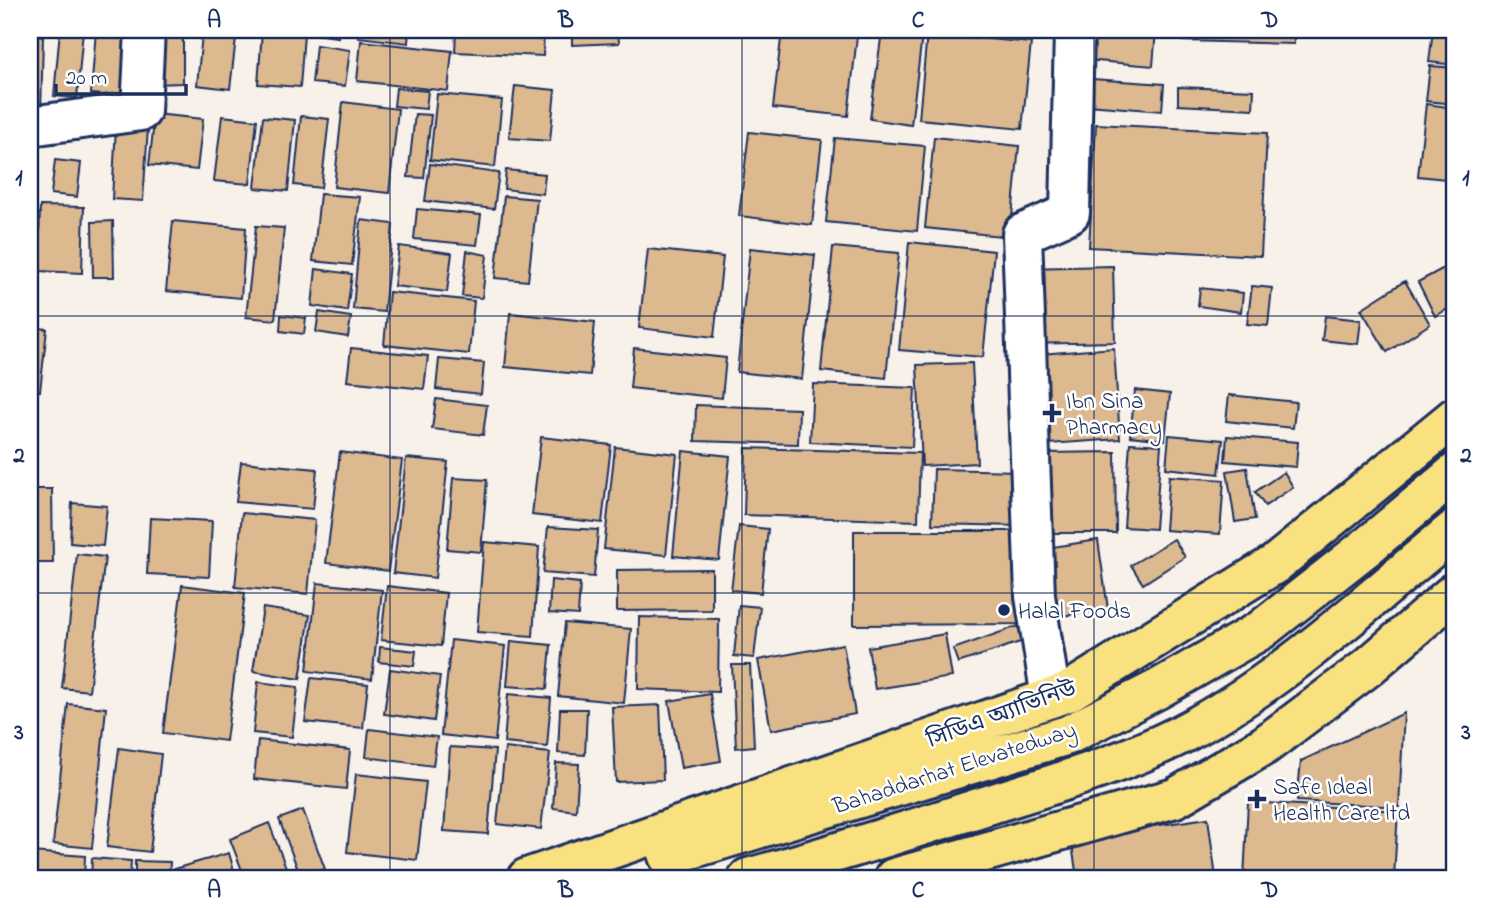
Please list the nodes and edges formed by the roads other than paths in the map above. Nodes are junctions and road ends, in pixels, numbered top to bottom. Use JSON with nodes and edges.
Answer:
{"nodes":[{"id":1,"x":145,"y":30,"type":"edge"},
{"id":2,"x":1074,"y":30,"type":"edge"},
{"id":3,"x":30,"y":126,"type":"edge"},
{"id":4,"x":1455,"y":417,"type":"edge"},
{"id":5,"x":1455,"y":473,"type":"edge"},
{"id":6,"x":1455,"y":529,"type":"edge"},
{"id":7,"x":1455,"y":593,"type":"edge"},
{"id":8,"x":1051,"y":698,"type":"junction"},
{"id":9,"x":527,"y":878,"type":"edge"},
{"id":10,"x":592,"y":878,"type":"edge"},
{"id":11,"x":748,"y":878,"type":"edge"},
{"id":12,"x":894,"y":878,"type":"edge"}],
"edges":[{"from":1,"to":3,"type":"street"},
{"from":2,"to":8,"type":"street"},
{"from":4,"to":8,"type":"highway","name":"সিডিএ অ্যাভিনিউ"},
{"from":5,"to":10,"type":"highway","name":"Bahaddarhat Elevatedway"},
{"from":6,"to":11,"type":"highway","name":"Bahaddarhat Elevatedway"},
{"from":7,"to":12,"type":"highway"},
{"from":8,"to":9,"type":"highway","name":"সিডিএ অ্যাভিনিউ"}]}
